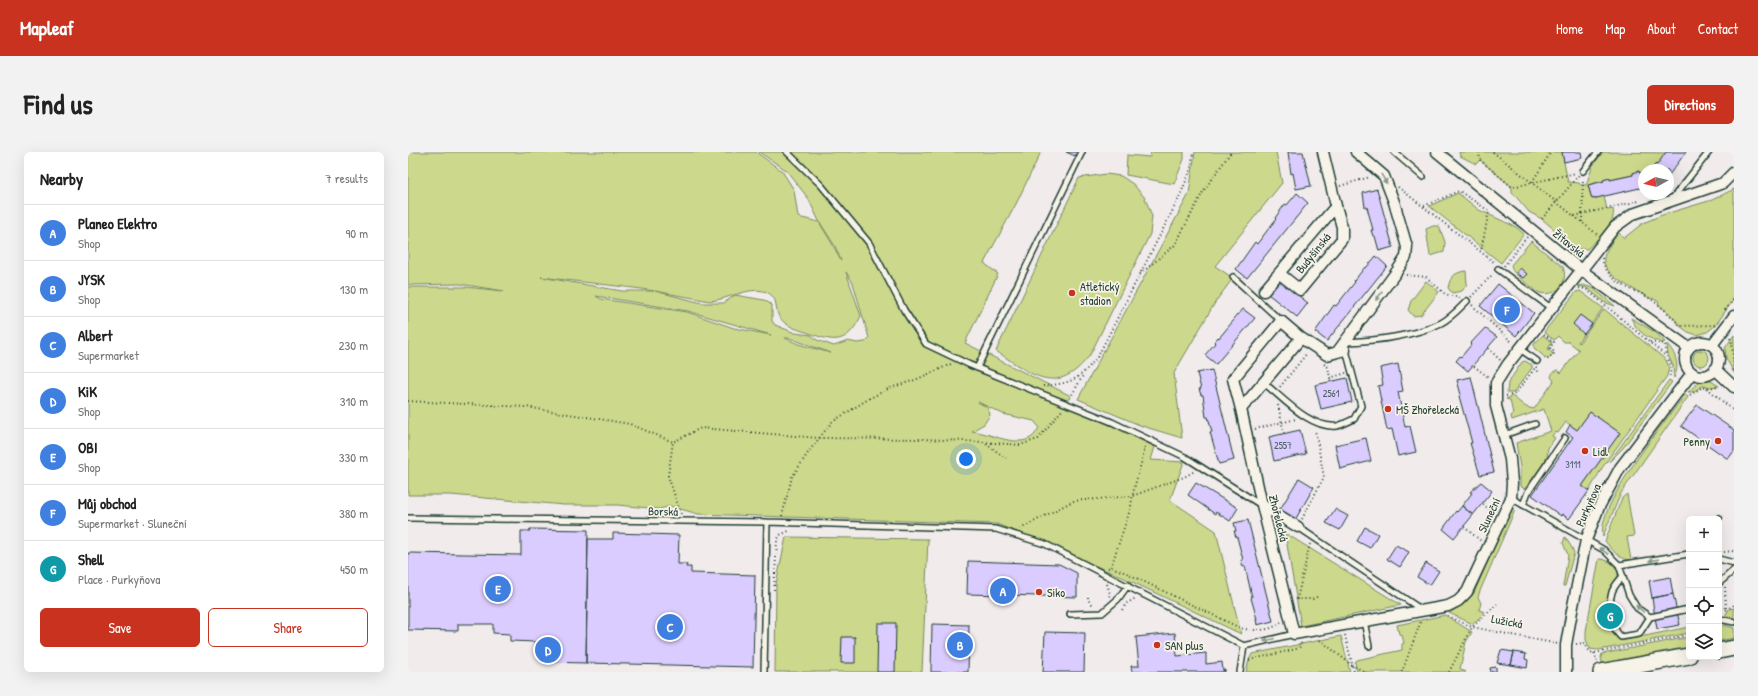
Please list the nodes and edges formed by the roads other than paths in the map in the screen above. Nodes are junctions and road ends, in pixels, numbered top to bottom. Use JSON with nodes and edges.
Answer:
{"nodes":[{"id":1,"x":787,"y":152,"type":"edge"},
{"id":2,"x":1082,"y":152,"type":"edge"},
{"id":3,"x":1323,"y":152,"type":"edge"},
{"id":4,"x":1356,"y":152,"type":"edge"},
{"id":5,"x":1394,"y":152,"type":"edge"},
{"id":6,"x":1438,"y":152,"type":"edge"},
{"id":7,"x":1598,"y":152,"type":"edge"},
{"id":8,"x":1709,"y":152,"type":"edge"},
{"id":9,"x":1583,"y":171,"type":"road end"},
{"id":10,"x":1734,"y":172,"type":"edge"},
{"id":11,"x":1423,"y":177,"type":"dead end"},
{"id":12,"x":1671,"y":201,"type":"junction"},
{"id":13,"x":1336,"y":206,"type":"junction"},
{"id":14,"x":1500,"y":270,"type":"road end"},
{"id":15,"x":1581,"y":270,"type":"junction"},
{"id":16,"x":1280,"y":274,"type":"junction"},
{"id":17,"x":1232,"y":277,"type":"dead end"},
{"id":18,"x":1264,"y":291,"type":"dead end"},
{"id":19,"x":1467,"y":301,"type":"road end"},
{"id":20,"x":1551,"y":308,"type":"junction"},
{"id":21,"x":1734,"y":316,"type":"edge"},
{"id":22,"x":1281,"y":321,"type":"junction"},
{"id":23,"x":1301,"y":338,"type":"junction"},
{"id":24,"x":1712,"y":345,"type":"junction"},
{"id":25,"x":1343,"y":348,"type":"junction"},
{"id":26,"x":1688,"y":348,"type":"junction"},
{"id":27,"x":1520,"y":349,"type":"junction"},
{"id":28,"x":1537,"y":361,"type":"dead end"},
{"id":29,"x":977,"y":368,"type":"junction"},
{"id":30,"x":1716,"y":369,"type":"junction"},
{"id":31,"x":1692,"y":373,"type":"junction"},
{"id":32,"x":1264,"y":383,"type":"junction"},
{"id":33,"x":1734,"y":387,"type":"edge"},
{"id":34,"x":1241,"y":408,"type":"junction"},
{"id":35,"x":1535,"y":424,"type":"dead end"},
{"id":36,"x":1504,"y":435,"type":"junction"},
{"id":37,"x":1565,"y":438,"type":"dead end"},
{"id":38,"x":1511,"y":498,"type":"junction"},
{"id":39,"x":1262,"y":505,"type":"junction"},
{"id":40,"x":1524,"y":505,"type":"junction"},
{"id":41,"x":408,"y":518,"type":"edge"},
{"id":42,"x":767,"y":522,"type":"junction"},
{"id":43,"x":1298,"y":527,"type":"joint"},
{"id":44,"x":1586,"y":540,"type":"junction"},
{"id":45,"x":1686,"y":554,"type":"edge"},
{"id":46,"x":1722,"y":560,"type":"edge"},
{"id":47,"x":1734,"y":563,"type":"edge"},
{"id":48,"x":1619,"y":565,"type":"junction"},
{"id":49,"x":1734,"y":570,"type":"edge"},
{"id":50,"x":1623,"y":576,"type":"junction"},
{"id":51,"x":1722,"y":581,"type":"edge"},
{"id":52,"x":1128,"y":585,"type":"junction"},
{"id":53,"x":1686,"y":610,"type":"edge"},
{"id":54,"x":1425,"y":611,"type":"junction"},
{"id":55,"x":1070,"y":614,"type":"dead end"},
{"id":56,"x":1650,"y":617,"type":"junction"},
{"id":57,"x":1722,"y":620,"type":"edge"},
{"id":58,"x":1364,"y":621,"type":"junction"},
{"id":59,"x":1734,"y":622,"type":"edge"},
{"id":60,"x":1294,"y":634,"type":"junction"},
{"id":61,"x":1244,"y":646,"type":"junction"},
{"id":62,"x":1369,"y":646,"type":"dead end"},
{"id":63,"x":1734,"y":648,"type":"edge"},
{"id":64,"x":1722,"y":650,"type":"edge"},
{"id":65,"x":1686,"y":657,"type":"edge"},
{"id":66,"x":764,"y":672,"type":"edge"},
{"id":67,"x":1240,"y":672,"type":"edge"},
{"id":68,"x":1566,"y":672,"type":"edge"},
{"id":69,"x":1601,"y":672,"type":"edge"}],
"edges":[{"from":1,"to":29,"type":"lane"},
{"from":2,"to":29,"type":"lane"},
{"from":3,"to":13,"type":"street","name":"Budyšínská"},
{"from":4,"to":25,"type":"street","one_way":true},
{"from":5,"to":11,"type":"lane"},
{"from":6,"to":15,"type":"street","name":"Žitavská"},
{"from":7,"to":9,"type":"lane"},
{"from":8,"to":12,"type":"lane"},
{"from":10,"to":12,"type":"street","name":"Sluneční"},
{"from":12,"to":15,"type":"street","name":"Sluneční"},
{"from":13,"to":16,"type":"street","name":"Budyšínská"},
{"from":13,"to":16,"type":"street","name":"Budyšínská"},
{"from":14,"to":20,"type":"lane"},
{"from":15,"to":20,"type":"street","name":"Sluneční"},
{"from":15,"to":26,"type":"street","name":"Žitavská"},
{"from":16,"to":18,"type":"street","name":"Budyšínská"},
{"from":17,"to":22,"type":"lane"},
{"from":19,"to":25,"type":"lane"},
{"from":20,"to":27,"type":"street","name":"Sluneční"},
{"from":21,"to":24,"type":"street"},
{"from":22,"to":23,"type":"street"},
{"from":22,"to":34,"type":"street","name":"Zhořelecká"},
{"from":23,"to":25,"type":"street"},
{"from":23,"to":32,"type":"street"},
{"from":24,"to":26,"type":"street"},
{"from":24,"to":30,"type":"street"},
{"from":25,"to":32,"type":"lane"},
{"from":26,"to":31,"type":"street"},
{"from":27,"to":28,"type":"lane"},
{"from":27,"to":36,"type":"street","name":"Sluneční"},
{"from":29,"to":39,"type":"lane"},
{"from":30,"to":31,"type":"street"},
{"from":30,"to":33,"type":"street"},
{"from":31,"to":44,"type":"street","name":"Purkyňova"},
{"from":32,"to":34,"type":"street"},
{"from":34,"to":39,"type":"street","name":"Zhořelecká"},
{"from":35,"to":36,"type":"lane"},
{"from":36,"to":38,"type":"street","name":"Sluneční"},
{"from":37,"to":40,"type":"lane"},
{"from":38,"to":40,"type":"lane"},
{"from":38,"to":54,"type":"street","name":"Sluneční"},
{"from":39,"to":43,"type":"street"},
{"from":39,"to":60,"type":"street","name":"Zhořelecká"},
{"from":40,"to":44,"type":"lane"},
{"from":41,"to":42,"type":"lane","name":"Borská"},
{"from":42,"to":52,"type":"lane","name":"Borská"},
{"from":42,"to":66,"type":"lane"},
{"from":43,"to":54,"type":"lane"},
{"from":48,"to":44,"type":"lane","one_way":true},
{"from":44,"to":68,"type":"street","name":"Purkyňova"},
{"from":45,"to":48,"type":"lane","one_way":true},
{"from":46,"to":47,"type":"lane"},
{"from":48,"to":50,"type":"lane"},
{"from":49,"to":51,"type":"lane"},
{"from":56,"to":50,"type":"lane","one_way":true},
{"from":50,"to":56,"type":"lane"},
{"from":52,"to":55,"type":"lane"},
{"from":52,"to":61,"type":"lane","name":"Borská"},
{"from":53,"to":56,"type":"lane"},
{"from":54,"to":58,"type":"street","name":"Sluneční"},
{"from":57,"to":59,"type":"lane"},
{"from":58,"to":60,"type":"street","name":"Sluneční"},
{"from":58,"to":62,"type":"lane"},
{"from":60,"to":61,"type":"lane","one_way":true},
{"from":61,"to":67,"type":"lane"},
{"from":63,"to":64,"type":"main road"},
{"from":65,"to":69,"type":"main road"}]}
